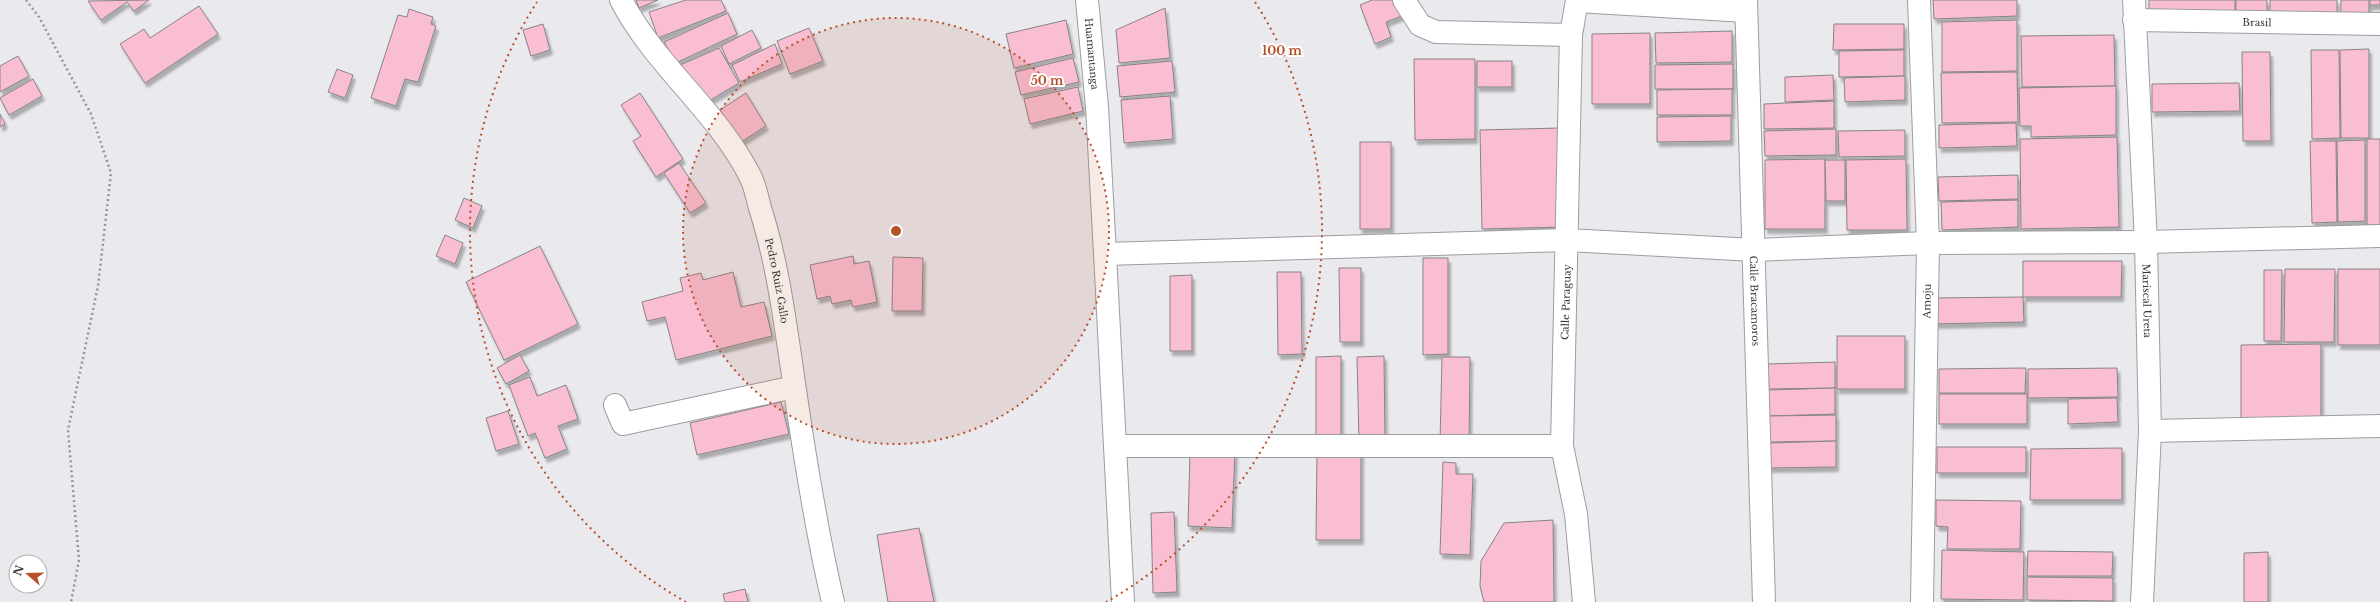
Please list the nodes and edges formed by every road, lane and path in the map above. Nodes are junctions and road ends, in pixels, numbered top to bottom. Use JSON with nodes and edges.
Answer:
{"nodes":[{"id":1,"x":26,"y":0,"type":"edge"},
{"id":2,"x":621,"y":0,"type":"edge"},
{"id":3,"x":1087,"y":0,"type":"edge"},
{"id":4,"x":1404,"y":0,"type":"edge"},
{"id":5,"x":1919,"y":0,"type":"edge"},
{"id":6,"x":1576,"y":1,"type":"edge"},
{"id":7,"x":1746,"y":6,"type":"edge"},
{"id":8,"x":2134,"y":10,"type":"edge"},
{"id":9,"x":2380,"y":24,"type":"edge"},
{"id":10,"x":1571,"y":35,"type":"junction"},
{"id":11,"x":2380,"y":236,"type":"edge"},
{"id":12,"x":1568,"y":240,"type":"junction"},
{"id":13,"x":2146,"y":242,"type":"junction"},
{"id":14,"x":1928,"y":243,"type":"junction"},
{"id":15,"x":1755,"y":250,"type":"junction"},
{"id":16,"x":1105,"y":254,"type":"junction"},
{"id":17,"x":794,"y":387,"type":"junction"},
{"id":18,"x":615,"y":405,"type":"dead end"},
{"id":19,"x":2380,"y":426,"type":"edge"},
{"id":20,"x":2150,"y":431,"type":"junction"},
{"id":21,"x":1115,"y":446,"type":"junction"},
{"id":22,"x":1562,"y":446,"type":"junction"},
{"id":23,"x":71,"y":602,"type":"edge"},
{"id":24,"x":833,"y":602,"type":"edge"},
{"id":25,"x":1123,"y":602,"type":"edge"},
{"id":26,"x":1584,"y":602,"type":"edge"},
{"id":27,"x":1764,"y":602,"type":"edge"},
{"id":28,"x":1922,"y":602,"type":"edge"},
{"id":29,"x":2142,"y":602,"type":"edge"}],
"edges":[{"from":1,"to":23,"type":"path"},
{"from":2,"to":17,"type":"street","name":"Pedro Ruiz Gallo"},
{"from":3,"to":16,"type":"street","name":"Huamantanga"},
{"from":4,"to":10,"type":"street"},
{"from":5,"to":14,"type":"street","name":"Amoju"},
{"from":6,"to":7,"type":"street"},
{"from":6,"to":10,"type":"street","name":"Calle Paraguay"},
{"from":7,"to":15,"type":"street","name":"Calle Bracamoros"},
{"from":8,"to":9,"type":"street","name":"Brasil"},
{"from":8,"to":13,"type":"street","name":"Mariscal Ureta"},
{"from":10,"to":12,"type":"street","name":"Calle Paraguay"},
{"from":11,"to":13,"type":"street"},
{"from":12,"to":15,"type":"street"},
{"from":12,"to":16,"type":"street"},
{"from":12,"to":22,"type":"street","name":"Calle Paraguay"},
{"from":13,"to":14,"type":"street"},
{"from":13,"to":20,"type":"street","name":"Mariscal Ureta"},
{"from":14,"to":15,"type":"street"},
{"from":14,"to":28,"type":"street","name":"Amoju"},
{"from":15,"to":27,"type":"street","name":"Calle Bracamoros"},
{"from":16,"to":21,"type":"street","name":"Huamantanga"},
{"from":17,"to":18,"type":"street"},
{"from":17,"to":24,"type":"street","name":"Pedro Ruiz Gallo"},
{"from":19,"to":20,"type":"street"},
{"from":20,"to":29,"type":"street","name":"Mariscal Ureta"},
{"from":21,"to":22,"type":"street"},
{"from":21,"to":25,"type":"street","name":"Huamantanga"},
{"from":22,"to":26,"type":"street","name":"Calle Paraguay"}]}
